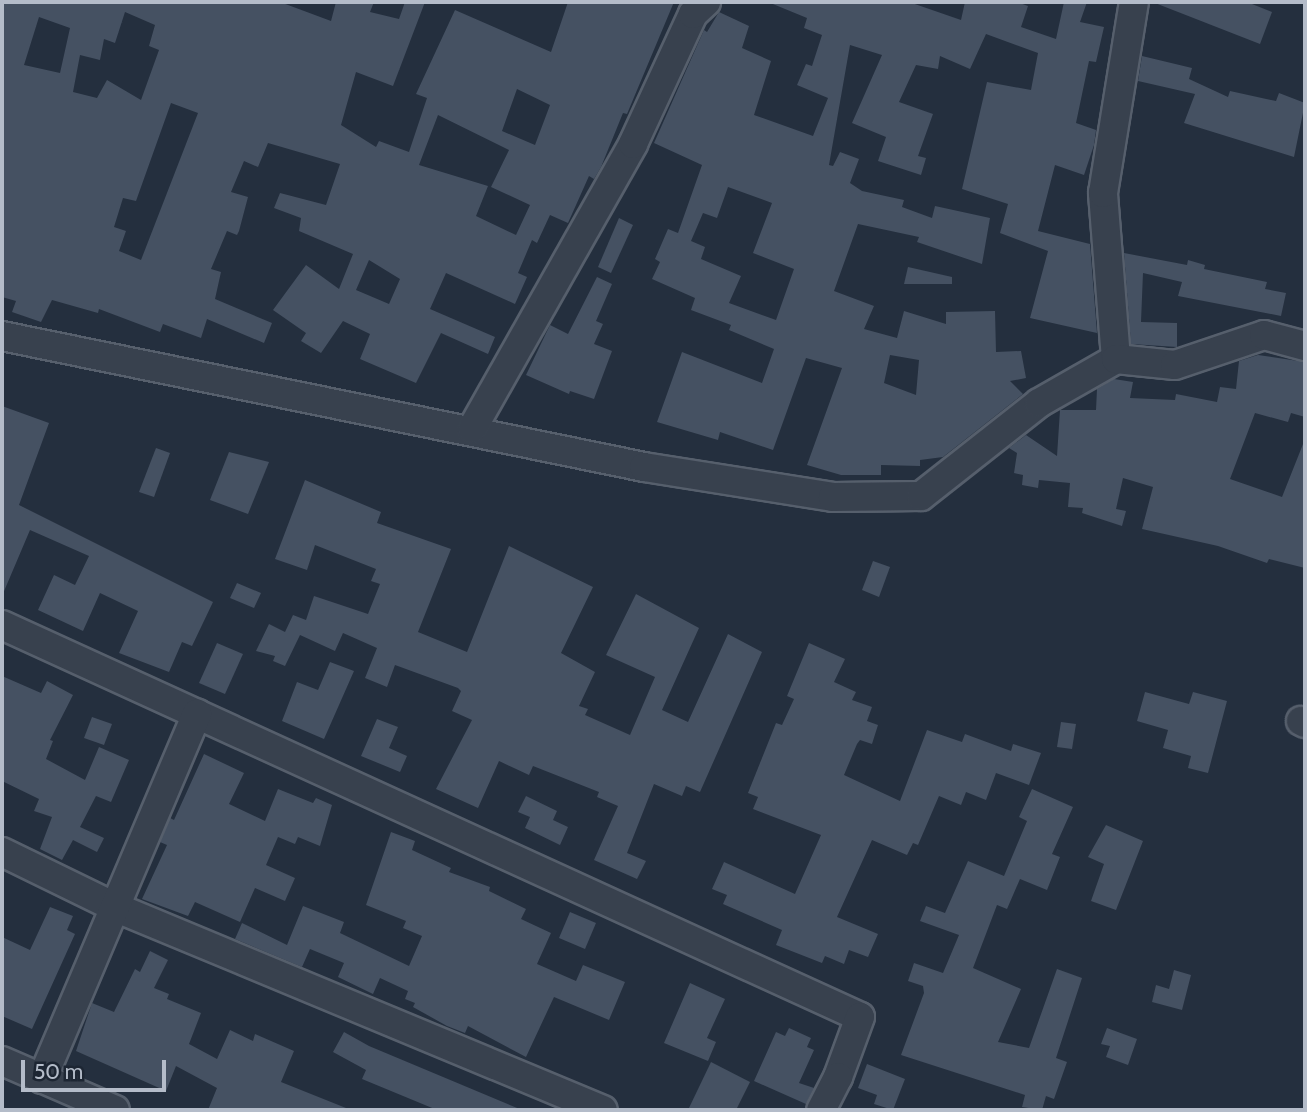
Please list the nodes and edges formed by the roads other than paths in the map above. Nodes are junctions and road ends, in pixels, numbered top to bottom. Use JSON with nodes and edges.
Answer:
{"nodes":[{"id":1,"x":1134,"y":2,"type":"edge"},
{"id":2,"x":699,"y":6,"type":"edge"},
{"id":3,"x":2,"y":336,"type":"edge"},
{"id":4,"x":1305,"y":346,"type":"edge"},
{"id":5,"x":1116,"y":359,"type":"junction"},
{"id":6,"x":472,"y":429,"type":"junction"},
{"id":7,"x":2,"y":625,"type":"edge"},
{"id":8,"x":197,"y":713,"type":"junction"},
{"id":9,"x":2,"y":852,"type":"edge"},
{"id":10,"x":117,"y":908,"type":"junction"},
{"id":11,"x":2,"y":1060,"type":"edge"},
{"id":12,"x":42,"y":1079,"type":"junction"},
{"id":13,"x":115,"y":1110,"type":"edge"},
{"id":14,"x":603,"y":1110,"type":"edge"},
{"id":15,"x":821,"y":1110,"type":"edge"}],
"edges":[{"from":1,"to":5,"type":"street"},
{"from":2,"to":6,"type":"street"},
{"from":3,"to":6,"type":"street"},
{"from":4,"to":5,"type":"street"},
{"from":5,"to":6,"type":"street"},
{"from":7,"to":8,"type":"street"},
{"from":8,"to":10,"type":"street"},
{"from":8,"to":15,"type":"street"},
{"from":9,"to":10,"type":"street"},
{"from":10,"to":12,"type":"street"},
{"from":10,"to":14,"type":"street"},
{"from":11,"to":12,"type":"street"},
{"from":12,"to":13,"type":"street"}]}
